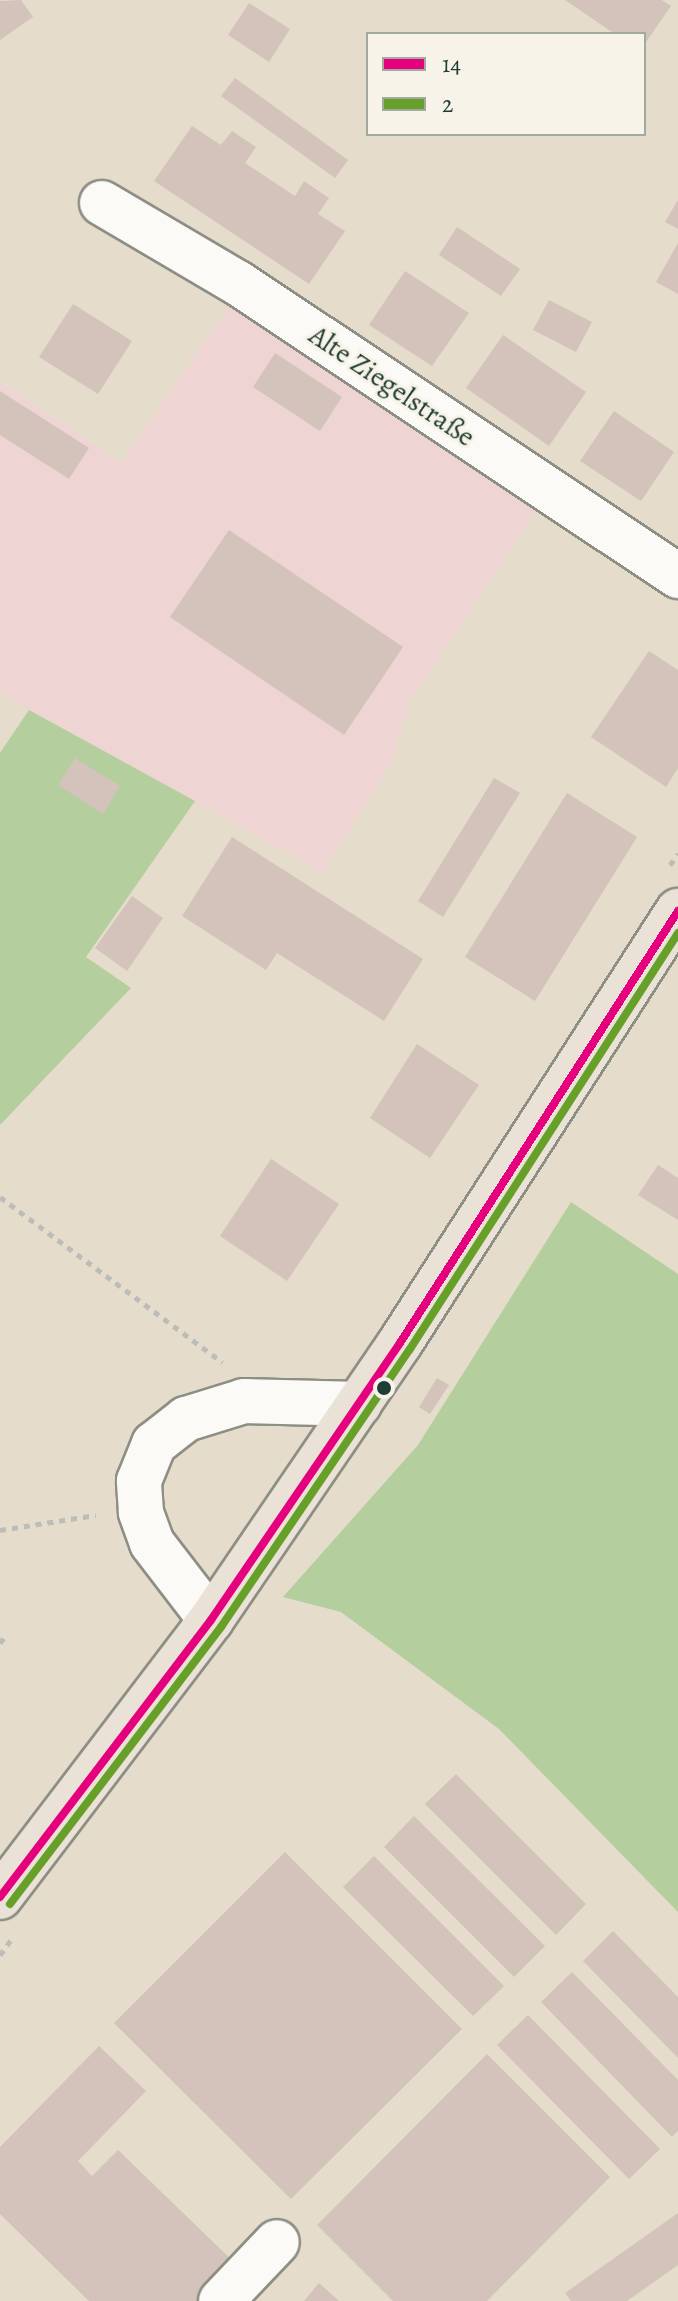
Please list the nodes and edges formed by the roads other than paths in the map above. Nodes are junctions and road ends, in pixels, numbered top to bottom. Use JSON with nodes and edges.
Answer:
{"nodes":[{"id":1,"x":102,"y":203,"type":"dead end"},
{"id":2,"x":678,"y":576,"type":"edge"},
{"id":3,"x":678,"y":911,"type":"edge"},
{"id":4,"x":359,"y":1404,"type":"junction"},
{"id":5,"x":211,"y":1620,"type":"junction"},
{"id":6,"x":0,"y":1897,"type":"edge"},
{"id":7,"x":277,"y":2242,"type":"dead end"},
{"id":8,"x":221,"y":2301,"type":"edge"}],
"edges":[{"from":1,"to":2,"type":"street","name":"Alte Ziegelstraße"},
{"from":3,"to":4,"type":"main road"},
{"from":4,"to":5,"type":"main road"},
{"from":4,"to":5,"type":"street"},
{"from":5,"to":6,"type":"main road"},
{"from":7,"to":8,"type":"street"}]}
